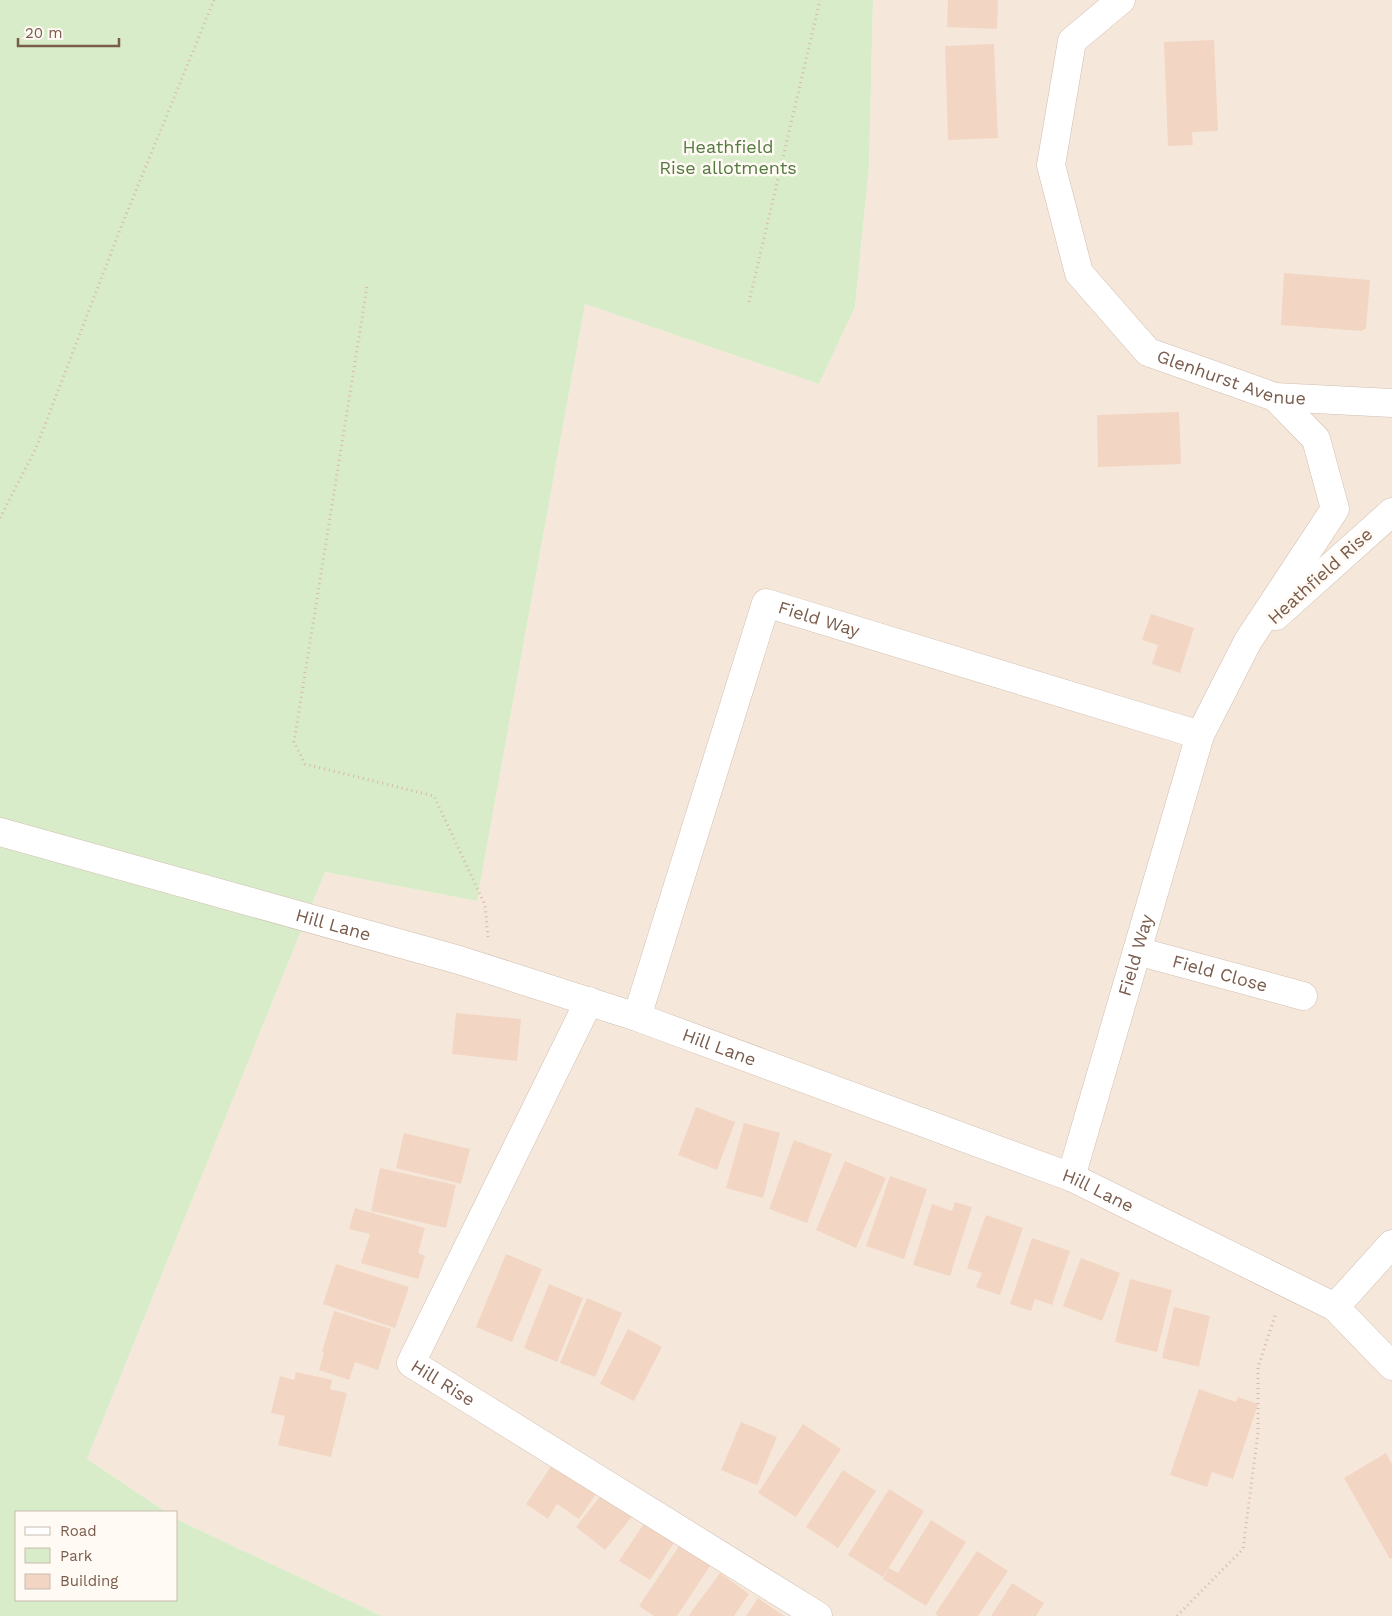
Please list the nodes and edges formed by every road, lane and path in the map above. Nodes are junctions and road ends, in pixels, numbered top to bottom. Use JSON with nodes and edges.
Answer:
{"nodes":[{"id":1,"x":214,"y":0,"type":"edge"},
{"id":2,"x":820,"y":0,"type":"edge"},
{"id":3,"x":1121,"y":0,"type":"edge"},
{"id":4,"x":367,"y":287,"type":"dead end"},
{"id":5,"x":749,"y":302,"type":"dead end"},
{"id":6,"x":1275,"y":397,"type":"junction"},
{"id":7,"x":1392,"y":403,"type":"edge"},
{"id":8,"x":1392,"y":512,"type":"edge"},
{"id":9,"x":0,"y":518,"type":"edge"},
{"id":10,"x":1248,"y":641,"type":"junction"},
{"id":11,"x":1200,"y":735,"type":"junction"},
{"id":12,"x":0,"y":832,"type":"edge"},
{"id":13,"x":1137,"y":952,"type":"junction"},
{"id":14,"x":490,"y":970,"type":"junction"},
{"id":15,"x":1303,"y":996,"type":"dead end"},
{"id":16,"x":589,"y":1002,"type":"junction"},
{"id":17,"x":637,"y":1018,"type":"junction"},
{"id":18,"x":1071,"y":1177,"type":"junction"},
{"id":19,"x":1392,"y":1244,"type":"edge"},
{"id":20,"x":1288,"y":1284,"type":"junction"},
{"id":21,"x":1335,"y":1307,"type":"junction"},
{"id":22,"x":1392,"y":1366,"type":"edge"},
{"id":23,"x":818,"y":1616,"type":"edge"},
{"id":24,"x":1177,"y":1616,"type":"edge"}],
"edges":[{"from":1,"to":9,"type":"path"},
{"from":2,"to":5,"type":"path"},
{"from":3,"to":6,"type":"street","name":"Glenhurst Avenue"},
{"from":4,"to":14,"type":"path"},
{"from":6,"to":7,"type":"street","name":"Glenhurst Avenue"},
{"from":6,"to":10,"type":"street","name":"Field Way"},
{"from":8,"to":10,"type":"street","name":"Heathfield Rise"},
{"from":10,"to":11,"type":"street","name":"Field Way"},
{"from":11,"to":13,"type":"street","name":"Field Way"},
{"from":11,"to":17,"type":"street","name":"Field Way"},
{"from":12,"to":14,"type":"street","name":"Hill Lane"},
{"from":13,"to":15,"type":"street","name":"Field Close"},
{"from":13,"to":18,"type":"street","name":"Field Way"},
{"from":14,"to":16,"type":"street","name":"Hill Lane"},
{"from":16,"to":17,"type":"street","name":"Hill Lane"},
{"from":16,"to":23,"type":"street","name":"Hill Rise"},
{"from":17,"to":18,"type":"street","name":"Hill Lane"},
{"from":18,"to":20,"type":"street","name":"Hill Lane"},
{"from":19,"to":21,"type":"street"},
{"from":20,"to":21,"type":"street","name":"Hill Lane"},
{"from":20,"to":24,"type":"path"},
{"from":21,"to":22,"type":"street","name":"Hill Lane"}]}
